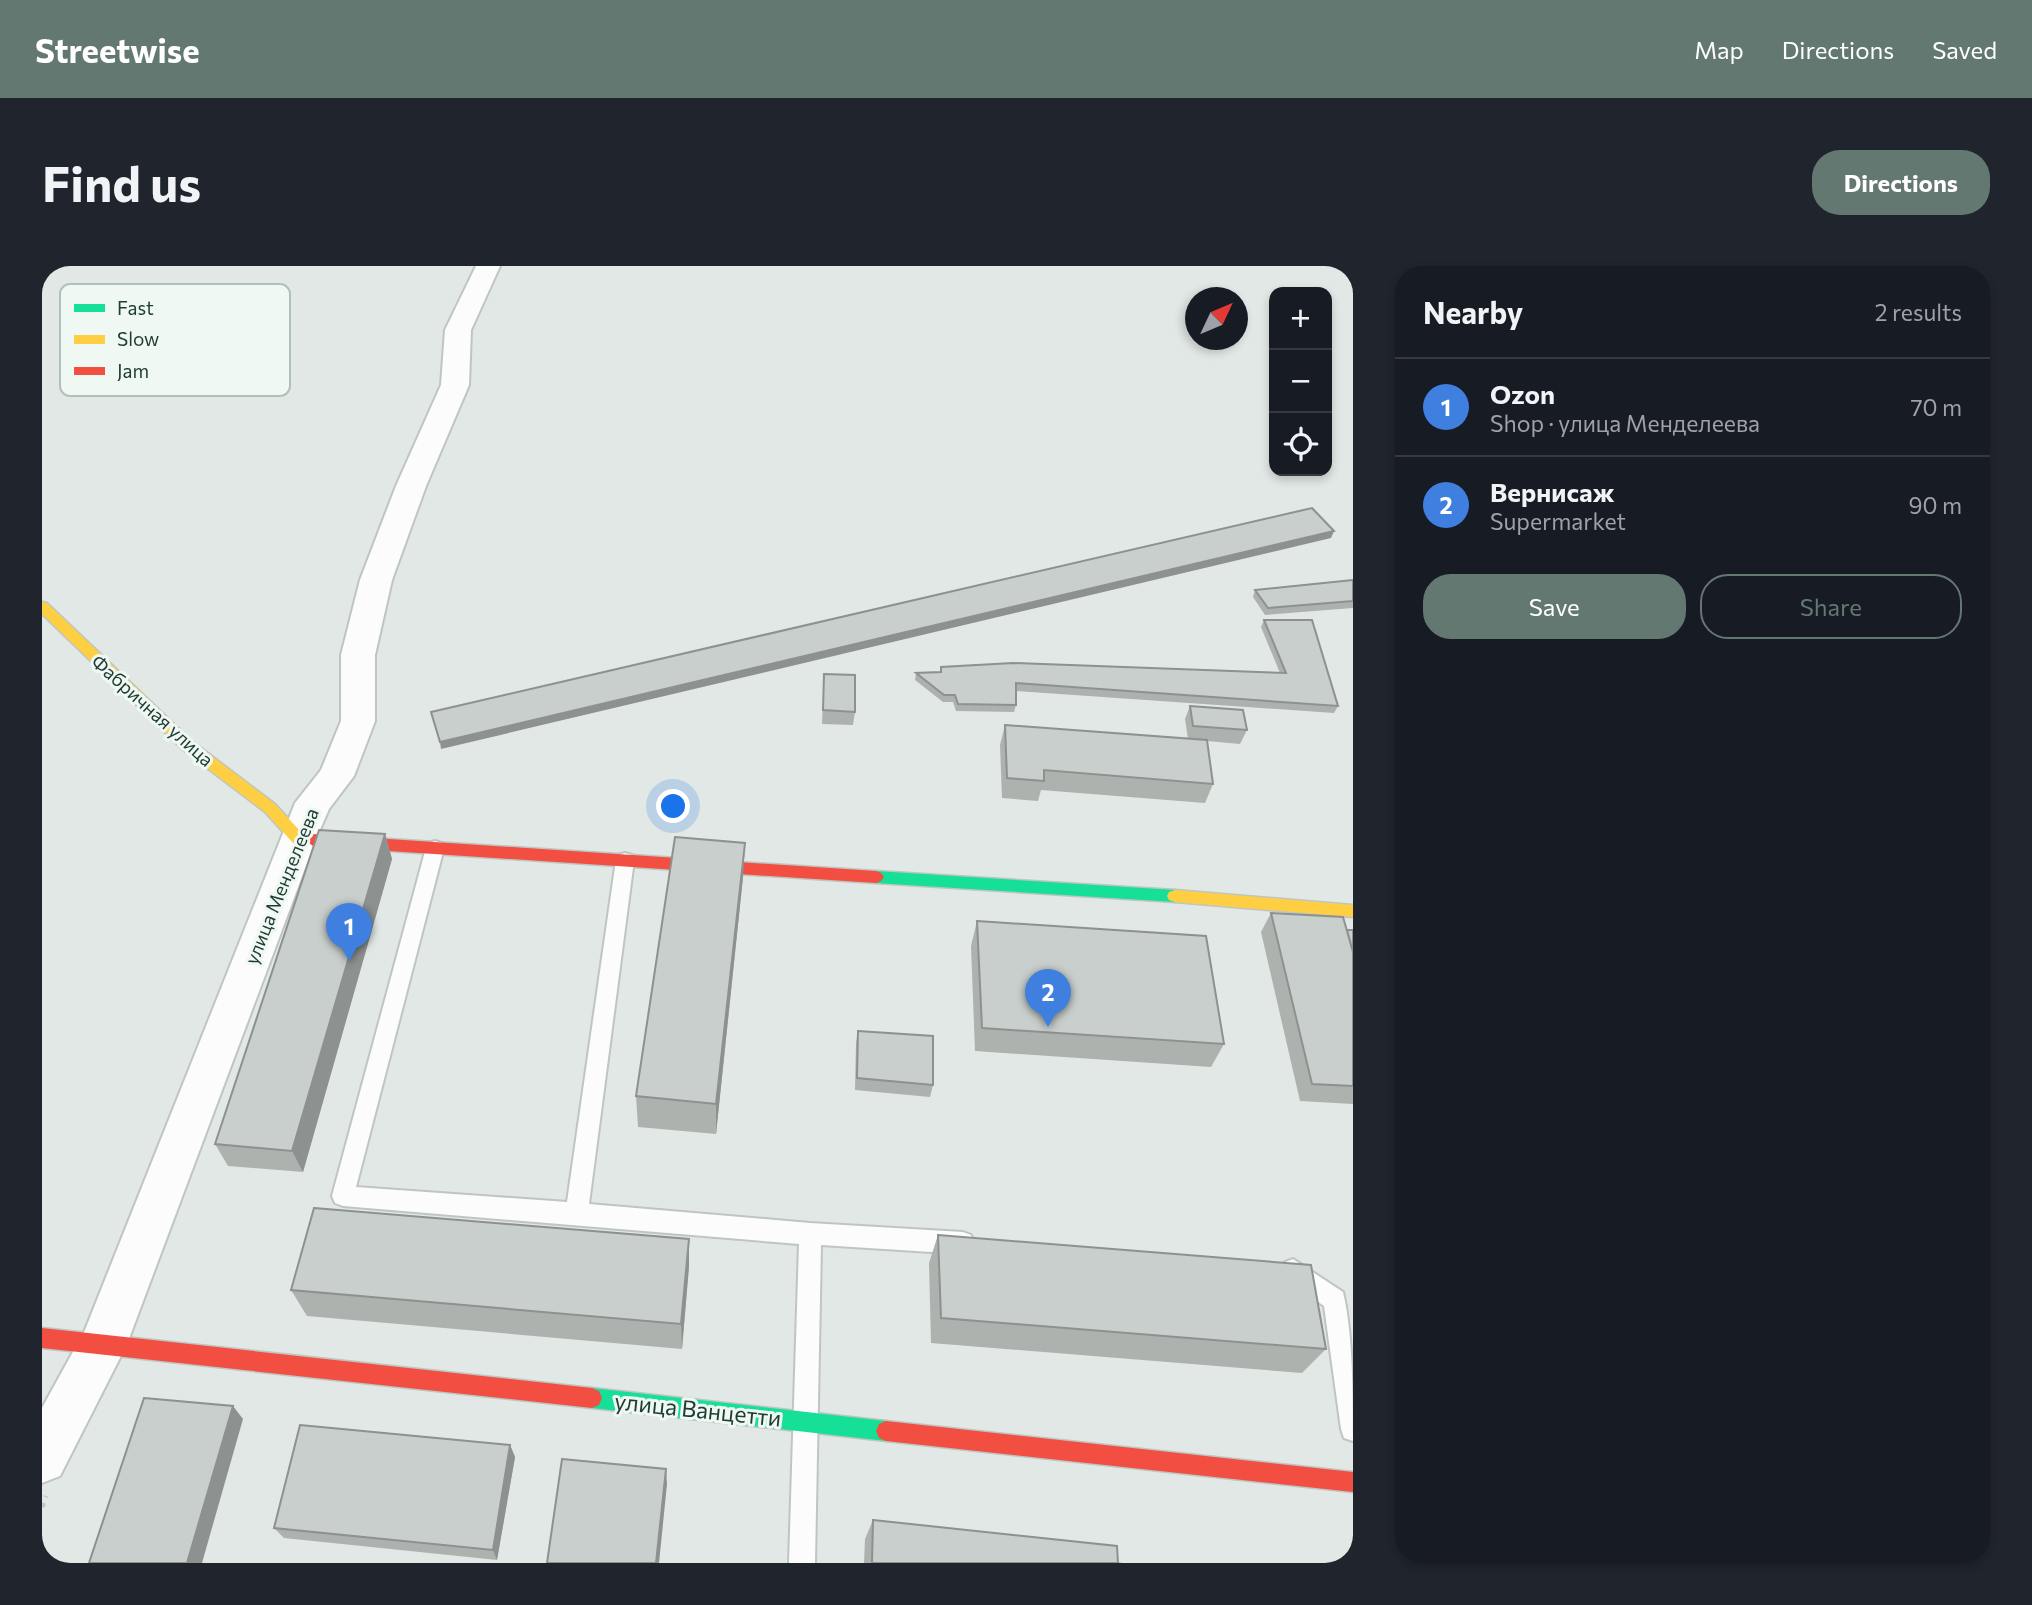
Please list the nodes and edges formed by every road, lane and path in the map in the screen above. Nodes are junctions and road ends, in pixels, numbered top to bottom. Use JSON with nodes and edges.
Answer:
{"nodes":[{"id":1,"x":488,"y":266,"type":"edge"},
{"id":2,"x":42,"y":606,"type":"edge"},
{"id":3,"x":298,"y":839,"type":"junction"},
{"id":4,"x":435,"y":848,"type":"junction"},
{"id":5,"x":625,"y":860,"type":"junction"},
{"id":6,"x":1353,"y":911,"type":"edge"},
{"id":7,"x":577,"y":1213,"type":"junction"},
{"id":8,"x":810,"y":1234,"type":"junction"},
{"id":9,"x":988,"y":1245,"type":"edge"},
{"id":10,"x":1265,"y":1268,"type":"edge"},
{"id":11,"x":42,"y":1338,"type":"edge"},
{"id":12,"x":103,"y":1344,"type":"junction"},
{"id":13,"x":807,"y":1421,"type":"junction"},
{"id":14,"x":1353,"y":1429,"type":"edge"},
{"id":15,"x":42,"y":1458,"type":"edge"},
{"id":16,"x":1353,"y":1482,"type":"edge"},
{"id":17,"x":802,"y":1563,"type":"edge"}],
"edges":[{"from":1,"to":3,"type":"street","name":"улица Менделеева"},
{"from":2,"to":3,"type":"street","name":"Фабричная улица"},
{"from":3,"to":4,"type":"street"},
{"from":3,"to":12,"type":"street","name":"улица Менделеева"},
{"from":4,"to":5,"type":"street"},
{"from":4,"to":7,"type":"lane"},
{"from":5,"to":6,"type":"street"},
{"from":5,"to":7,"type":"lane"},
{"from":7,"to":8,"type":"lane"},
{"from":8,"to":9,"type":"lane"},
{"from":8,"to":13,"type":"lane"},
{"from":10,"to":14,"type":"lane"},
{"from":11,"to":12,"type":"street","name":"улица Ванцетти"},
{"from":12,"to":13,"type":"street","name":"улица Ванцетти"},
{"from":12,"to":15,"type":"street","name":"улица Менделеева"},
{"from":13,"to":16,"type":"street","name":"улица Ванцетти"},
{"from":13,"to":17,"type":"lane"}]}
